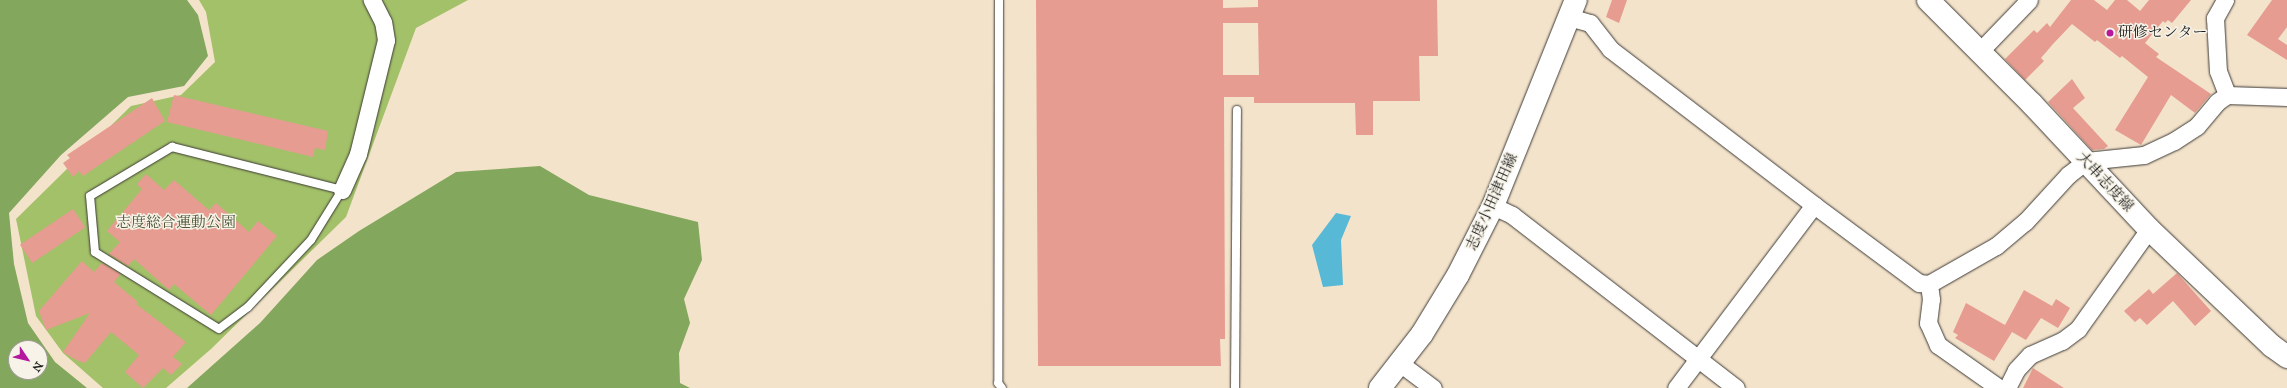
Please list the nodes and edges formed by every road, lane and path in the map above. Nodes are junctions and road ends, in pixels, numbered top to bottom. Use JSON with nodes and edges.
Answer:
{"nodes":[{"id":1,"x":372,"y":0,"type":"edge"},
{"id":2,"x":999,"y":0,"type":"edge"},
{"id":3,"x":1928,"y":0,"type":"edge"},
{"id":4,"x":2029,"y":0,"type":"edge"},
{"id":5,"x":2225,"y":0,"type":"edge"},
{"id":6,"x":1572,"y":8,"type":"edge"},
{"id":7,"x":1979,"y":52,"type":"junction"},
{"id":8,"x":2227,"y":96,"type":"junction"},
{"id":9,"x":2287,"y":97,"type":"edge"},
{"id":10,"x":1236,"y":110,"type":"dead end"},
{"id":11,"x":2086,"y":161,"type":"junction"},
{"id":12,"x":342,"y":190,"type":"junction"},
{"id":13,"x":1814,"y":205,"type":"junction"},
{"id":14,"x":1493,"y":206,"type":"junction"},
{"id":15,"x":2148,"y":229,"type":"junction"},
{"id":16,"x":1929,"y":284,"type":"junction"},
{"id":17,"x":2287,"y":356,"type":"edge"},
{"id":18,"x":1697,"y":358,"type":"junction"},
{"id":19,"x":1401,"y":364,"type":"junction"},
{"id":20,"x":1002,"y":388,"type":"edge"},
{"id":21,"x":1235,"y":388,"type":"edge"},
{"id":22,"x":1380,"y":388,"type":"edge"},
{"id":23,"x":1433,"y":388,"type":"edge"},
{"id":24,"x":1676,"y":388,"type":"edge"},
{"id":25,"x":1736,"y":388,"type":"edge"},
{"id":26,"x":1999,"y":388,"type":"edge"},
{"id":27,"x":2007,"y":388,"type":"edge"}],
"edges":[{"from":1,"to":12,"type":"street"},
{"from":2,"to":20,"type":"lane"},
{"from":3,"to":7,"type":"main road","name":"大串志度線"},
{"from":4,"to":7,"type":"street"},
{"from":5,"to":8,"type":"street"},
{"from":6,"to":13,"type":"street"},
{"from":6,"to":14,"type":"main road","name":"志度小田津田線"},
{"from":7,"to":11,"type":"main road","name":"大串志度線"},
{"from":8,"to":9,"type":"street"},
{"from":8,"to":11,"type":"street"},
{"from":10,"to":21,"type":"lane"},
{"from":11,"to":15,"type":"main road","name":"大串志度線"},
{"from":11,"to":16,"type":"street"},
{"from":12,"to":12,"type":"lane"},
{"from":13,"to":16,"type":"street"},
{"from":13,"to":18,"type":"street"},
{"from":14,"to":18,"type":"street"},
{"from":14,"to":19,"type":"main road","name":"志度小田津田線"},
{"from":15,"to":17,"type":"main road","name":"大串志度線"},
{"from":15,"to":27,"type":"street"},
{"from":16,"to":26,"type":"street"},
{"from":18,"to":24,"type":"street"},
{"from":18,"to":25,"type":"street"},
{"from":19,"to":22,"type":"main road","name":"志度小田津田線"},
{"from":19,"to":23,"type":"street"}]}
